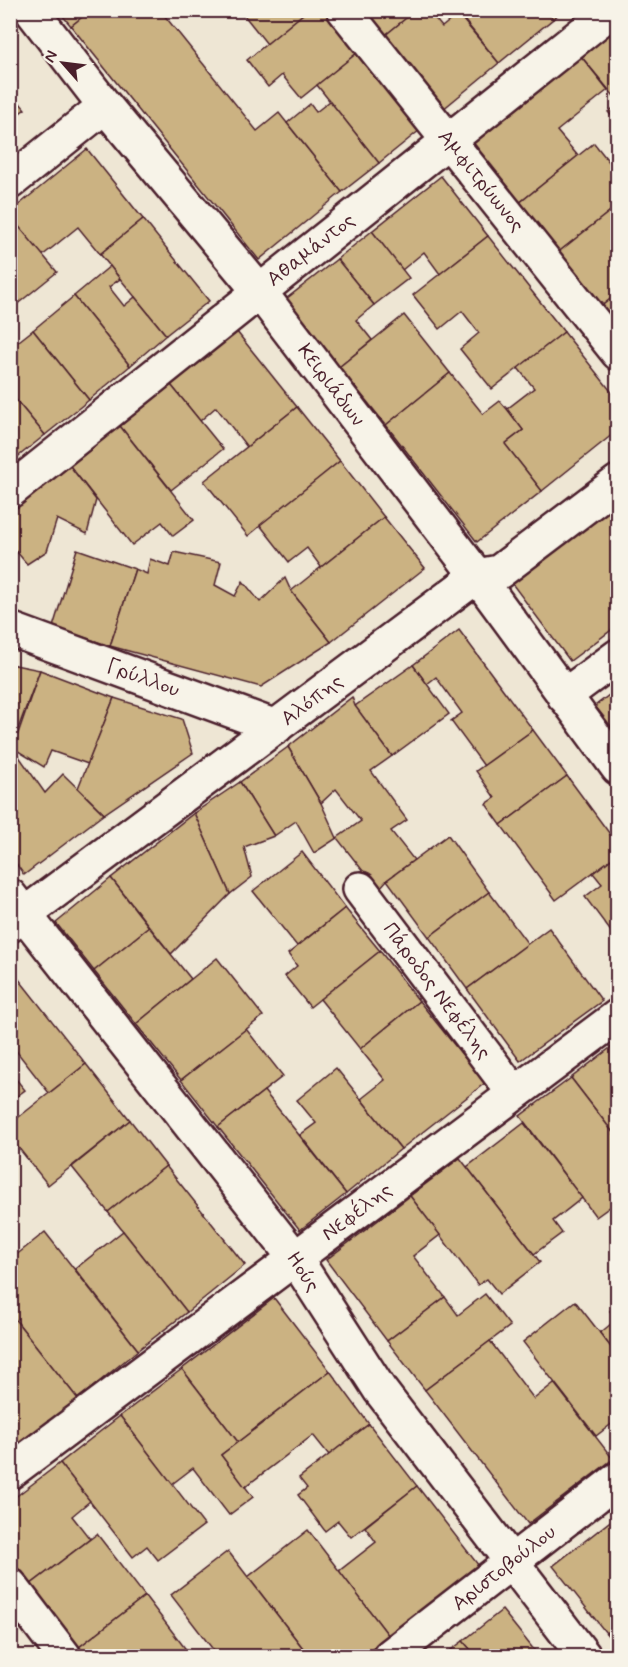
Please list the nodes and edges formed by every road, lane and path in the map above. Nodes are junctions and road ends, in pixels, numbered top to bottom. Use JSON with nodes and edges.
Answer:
{"nodes":[{"id":1,"x":32,"y":10,"type":"edge"},
{"id":2,"x":344,"y":10,"type":"edge"},
{"id":3,"x":612,"y":10,"type":"edge"},
{"id":4,"x":105,"y":106,"type":"junction"},
{"id":5,"x":449,"y":141,"type":"junction"},
{"id":6,"x":10,"y":182,"type":"edge"},
{"id":7,"x":259,"y":291,"type":"junction"},
{"id":8,"x":618,"y":353,"type":"edge"},
{"id":9,"x":618,"y":482,"type":"edge"},
{"id":10,"x":10,"y":491,"type":"edge"},
{"id":11,"x":477,"y":576,"type":"junction"},
{"id":12,"x":10,"y":629,"type":"edge"},
{"id":13,"x":618,"y":656,"type":"edge"},
{"id":14,"x":564,"y":696,"type":"junction"},
{"id":15,"x":276,"y":727,"type":"junction"},
{"id":16,"x":618,"y":768,"type":"edge"},
{"id":17,"x":360,"y":889,"type":"dead end"},
{"id":18,"x":16,"y":911,"type":"edge"},
{"id":19,"x":618,"y":1016,"type":"edge"},
{"id":20,"x":514,"y":1093,"type":"junction"},
{"id":21,"x":295,"y":1258,"type":"junction"},
{"id":22,"x":10,"y":1472,"type":"edge"},
{"id":23,"x":618,"y":1479,"type":"edge"},
{"id":24,"x":512,"y":1562,"type":"junction"},
{"id":25,"x":10,"y":1585,"type":"edge"},
{"id":26,"x":64,"y":1656,"type":"edge"},
{"id":27,"x":390,"y":1656,"type":"edge"},
{"id":28,"x":584,"y":1656,"type":"edge"}],
"edges":[{"from":1,"to":4,"type":"street","name":"Κειριάδων"},
{"from":2,"to":5,"type":"street","name":"Αμφιτρύωνος"},
{"from":3,"to":5,"type":"street","name":"Αθαμάντος"},
{"from":4,"to":6,"type":"street"},
{"from":4,"to":7,"type":"street","name":"Κειριάδων"},
{"from":5,"to":7,"type":"street","name":"Αθαμάντος"},
{"from":5,"to":8,"type":"street","name":"Αμφιτρύωνος"},
{"from":7,"to":10,"type":"street","name":"Αθαμάντος"},
{"from":7,"to":11,"type":"street","name":"Κειριάδων"},
{"from":9,"to":11,"type":"street","name":"Αλόπης"},
{"from":11,"to":14,"type":"street","name":"Κειριάδων"},
{"from":11,"to":15,"type":"street","name":"Αλόπης"},
{"from":12,"to":15,"type":"street","name":"Γρύλλου"},
{"from":13,"to":14,"type":"street"},
{"from":14,"to":16,"type":"street","name":"Κειριάδων"},
{"from":15,"to":18,"type":"street","name":"Αλόπης"},
{"from":17,"to":20,"type":"street","name":"Πάροδος Νεφέλης"},
{"from":18,"to":21,"type":"street","name":"Ηούς"},
{"from":19,"to":20,"type":"street","name":"Νεφέλης"},
{"from":20,"to":21,"type":"street","name":"Νεφέλης"},
{"from":21,"to":22,"type":"street","name":"Νεφέλης"},
{"from":21,"to":24,"type":"street","name":"Ηούς"},
{"from":23,"to":24,"type":"street","name":"Αριστοβούλου"},
{"from":24,"to":27,"type":"street","name":"Αριστοβούλου"},
{"from":24,"to":28,"type":"street","name":"Ηούς"},
{"from":25,"to":26,"type":"street"}]}
